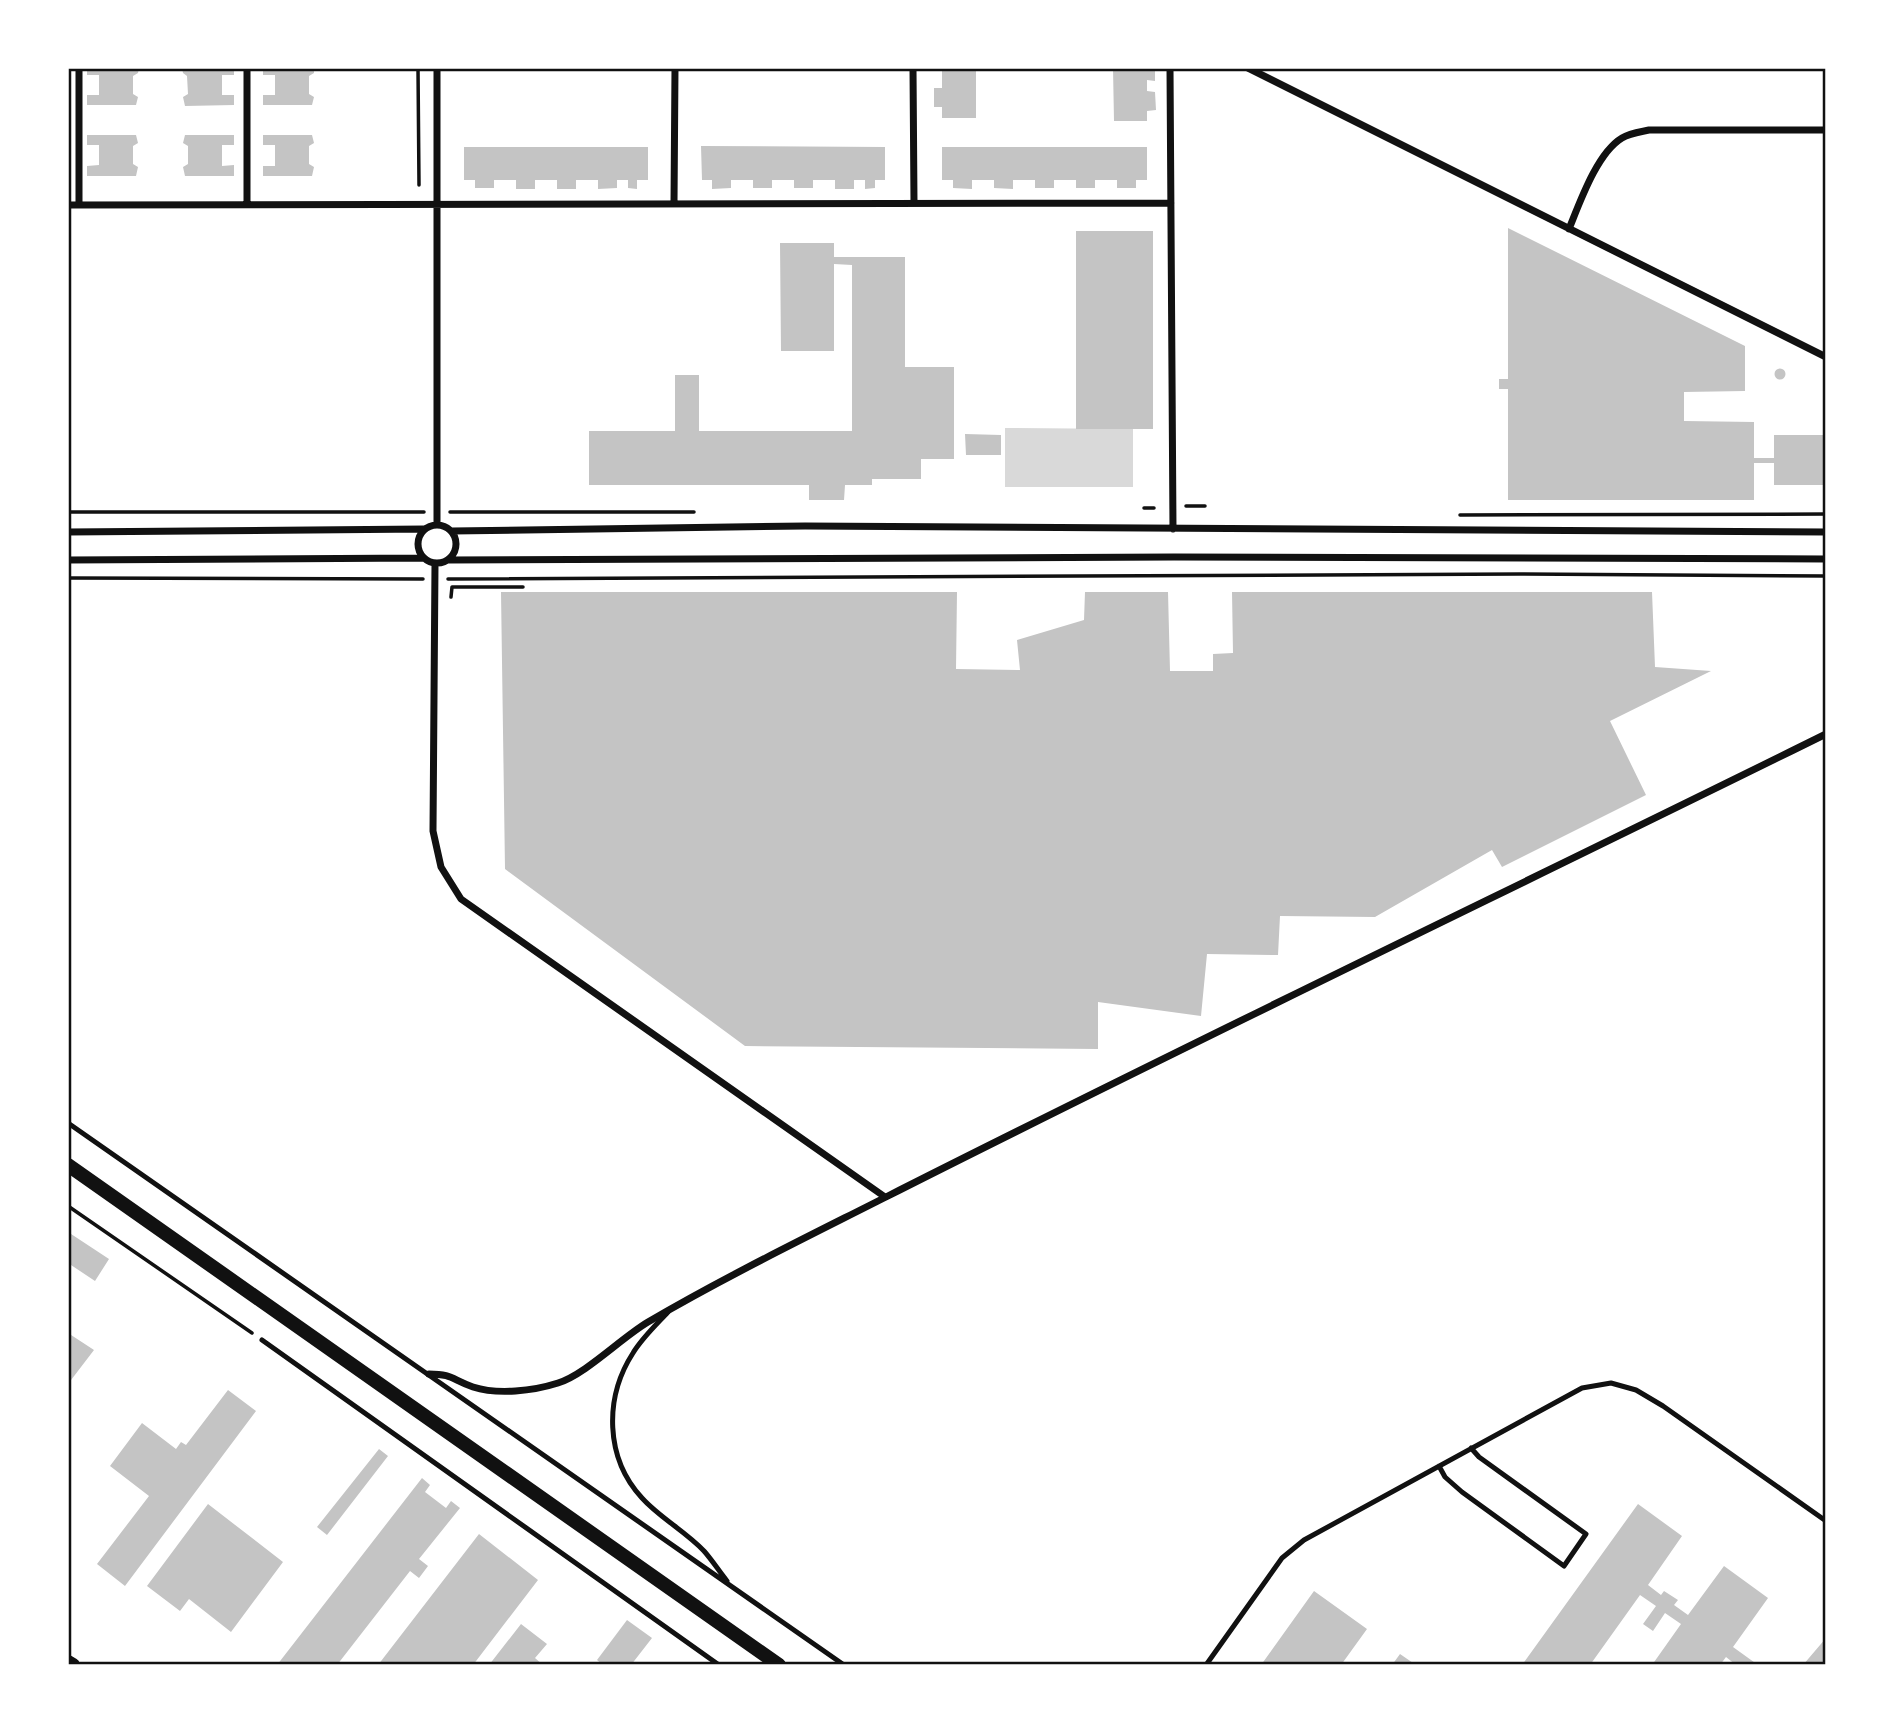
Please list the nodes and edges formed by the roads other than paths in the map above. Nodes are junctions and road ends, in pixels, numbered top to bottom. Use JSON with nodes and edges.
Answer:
{"nodes":[{"id":1,"x":79,"y":68,"type":"edge"},
{"id":2,"x":247,"y":68,"type":"edge"},
{"id":3,"x":437,"y":68,"type":"edge"},
{"id":4,"x":675,"y":68,"type":"edge"},
{"id":5,"x":913,"y":68,"type":"edge"},
{"id":6,"x":1170,"y":68,"type":"edge"},
{"id":7,"x":1248,"y":68,"type":"edge"},
{"id":8,"x":1826,"y":130,"type":"edge"},
{"id":9,"x":1171,"y":203,"type":"junction"},
{"id":10,"x":674,"y":204,"type":"junction"},
{"id":11,"x":914,"y":204,"type":"junction"},
{"id":12,"x":68,"y":205,"type":"edge"},
{"id":13,"x":79,"y":205,"type":"junction"},
{"id":14,"x":247,"y":205,"type":"junction"},
{"id":15,"x":436,"y":206,"type":"junction"},
{"id":16,"x":1569,"y":229,"type":"junction"},
{"id":17,"x":1826,"y":357,"type":"edge"},
{"id":18,"x":437,"y":524,"type":"junction"},
{"id":19,"x":424,"y":529,"type":"junction"},
{"id":20,"x":1173,"y":529,"type":"junction"},
{"id":21,"x":452,"y":531,"type":"junction"},
{"id":22,"x":68,"y":532,"type":"edge"},
{"id":23,"x":1826,"y":532,"type":"edge"},
{"id":24,"x":423,"y":558,"type":"junction"},
{"id":25,"x":1826,"y":559,"type":"edge"},
{"id":26,"x":68,"y":560,"type":"edge"},
{"id":27,"x":448,"y":560,"type":"junction"},
{"id":28,"x":435,"y":564,"type":"junction"},
{"id":29,"x":1826,"y":734,"type":"edge"},
{"id":30,"x":68,"y":1122,"type":"edge"},
{"id":31,"x":68,"y":1165,"type":"edge"},
{"id":32,"x":885,"y":1197,"type":"junction"},
{"id":33,"x":672,"y":1308,"type":"junction"},
{"id":34,"x":262,"y":1340,"type":"road end"},
{"id":35,"x":429,"y":1374,"type":"junction"},
{"id":36,"x":1471,"y":1448,"type":"junction"},
{"id":37,"x":1439,"y":1465,"type":"junction"},
{"id":38,"x":1826,"y":1521,"type":"edge"},
{"id":39,"x":731,"y":1586,"type":"junction"},
{"id":40,"x":719,"y":1665,"type":"edge"},
{"id":41,"x":779,"y":1665,"type":"edge"},
{"id":42,"x":844,"y":1665,"type":"edge"},
{"id":43,"x":1206,"y":1665,"type":"edge"}],
"edges":[{"from":1,"to":13,"type":"street"},
{"from":2,"to":14,"type":"street"},
{"from":3,"to":15,"type":"street"},
{"from":4,"to":10,"type":"street"},
{"from":5,"to":11,"type":"street"},
{"from":6,"to":9,"type":"street"},
{"from":7,"to":16,"type":"street"},
{"from":8,"to":16,"type":"street"},
{"from":9,"to":11,"type":"street"},
{"from":9,"to":20,"type":"street"},
{"from":10,"to":11,"type":"street"},
{"from":10,"to":15,"type":"street"},
{"from":12,"to":13,"type":"street"},
{"from":13,"to":14,"type":"street"},
{"from":14,"to":15,"type":"street"},
{"from":15,"to":18,"type":"street"},
{"from":16,"to":17,"type":"street"},
{"from":18,"to":19,"type":"street"},
{"from":18,"to":21,"type":"street"},
{"from":19,"to":22,"type":"street"},
{"from":19,"to":24,"type":"street"},
{"from":20,"to":21,"type":"street"},
{"from":20,"to":23,"type":"street"},
{"from":21,"to":27,"type":"street"},
{"from":24,"to":26,"type":"street"},
{"from":24,"to":28,"type":"street"},
{"from":25,"to":27,"type":"street"},
{"from":27,"to":28,"type":"street"},
{"from":28,"to":32,"type":"street"},
{"from":29,"to":32,"type":"street"},
{"from":30,"to":35,"type":"lane"},
{"from":31,"to":41,"type":"main road"},
{"from":32,"to":33,"type":"street"},
{"from":33,"to":35,"type":"street"},
{"from":33,"to":39,"type":"lane"},
{"from":34,"to":40,"type":"lane"},
{"from":35,"to":39,"type":"lane"},
{"from":36,"to":37,"type":"lane"},
{"from":36,"to":37,"type":"lane"},
{"from":36,"to":38,"type":"lane"},
{"from":37,"to":43,"type":"lane"},
{"from":39,"to":42,"type":"lane"}]}
